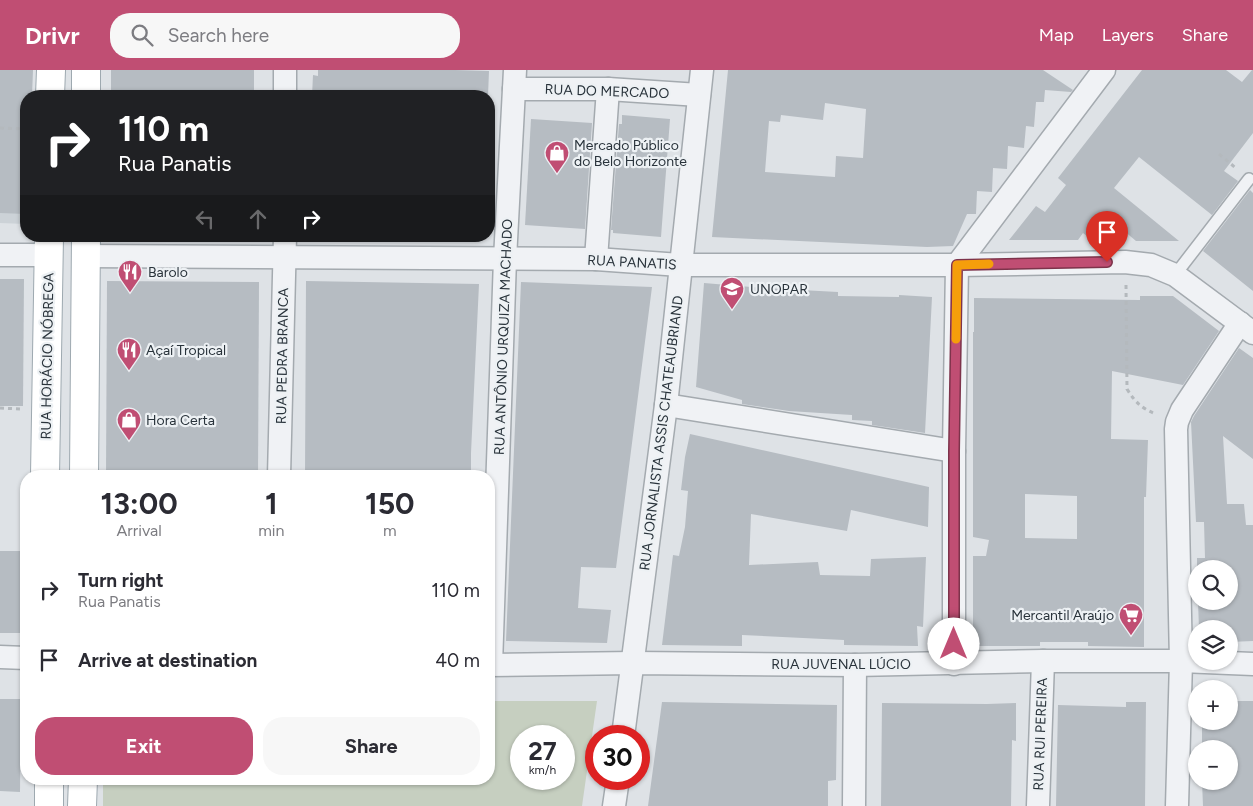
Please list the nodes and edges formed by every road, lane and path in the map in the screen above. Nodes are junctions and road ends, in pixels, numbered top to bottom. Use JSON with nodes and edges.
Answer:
{"nodes":[{"id":1,"x":51,"y":70,"type":"edge"},
{"id":2,"x":86,"y":70,"type":"edge"},
{"id":3,"x":285,"y":70,"type":"edge"},
{"id":4,"x":702,"y":70,"type":"edge"},
{"id":5,"x":1092,"y":74,"type":"edge"},
{"id":6,"x":514,"y":79,"type":"edge"},
{"id":7,"x":608,"y":89,"type":"junction"},
{"id":8,"x":50,"y":90,"type":"edge"},
{"id":9,"x":86,"y":90,"type":"edge"},
{"id":10,"x":285,"y":90,"type":"edge"},
{"id":11,"x":700,"y":95,"type":"junction"},
{"id":12,"x":0,"y":128,"type":"edge"},
{"id":13,"x":20,"y":129,"type":"edge"},
{"id":14,"x":1249,"y":178,"type":"dead end"},
{"id":15,"x":48,"y":246,"type":"edge"},
{"id":16,"x":86,"y":246,"type":"edge"},
{"id":17,"x":285,"y":247,"type":"edge"},
{"id":18,"x":0,"y":255,"type":"edge"},
{"id":19,"x":505,"y":259,"type":"junction"},
{"id":20,"x":596,"y":260,"type":"junction"},
{"id":21,"x":1125,"y":262,"type":"junction"},
{"id":22,"x":680,"y":265,"type":"junction"},
{"id":23,"x":957,"y":265,"type":"junction"},
{"id":24,"x":1175,"y":275,"type":"junction"},
{"id":25,"x":1246,"y":328,"type":"edge"},
{"id":26,"x":666,"y":405,"type":"junction"},
{"id":27,"x":1177,"y":422,"type":"junction"},
{"id":28,"x":954,"y":451,"type":"junction"},
{"id":29,"x":45,"y":470,"type":"edge"},
{"id":30,"x":84,"y":470,"type":"edge"},
{"id":31,"x":279,"y":470,"type":"edge"},
{"id":32,"x":495,"y":530,"type":"edge"},
{"id":33,"x":0,"y":657,"type":"edge"},
{"id":34,"x":20,"y":658,"type":"edge"},
{"id":35,"x":1043,"y":661,"type":"junction"},
{"id":36,"x":1181,"y":661,"type":"junction"},
{"id":37,"x":633,"y":663,"type":"junction"},
{"id":38,"x":954,"y":664,"type":"junction"},
{"id":39,"x":1253,"y":664,"type":"edge"},
{"id":40,"x":495,"y":665,"type":"edge"},
{"id":41,"x":856,"y":665,"type":"junction"},
{"id":42,"x":625,"y":725,"type":"edge"},
{"id":43,"x":49,"y":785,"type":"edge"},
{"id":44,"x":83,"y":785,"type":"edge"},
{"id":45,"x":616,"y":790,"type":"edge"},
{"id":46,"x":49,"y":806,"type":"edge"},
{"id":47,"x":82,"y":806,"type":"edge"},
{"id":48,"x":614,"y":806,"type":"edge"},
{"id":49,"x":854,"y":806,"type":"edge"},
{"id":50,"x":1038,"y":806,"type":"edge"},
{"id":51,"x":1177,"y":806,"type":"edge"}],
"edges":[{"from":1,"to":8,"type":"main road"},
{"from":2,"to":9,"type":"main road"},
{"from":3,"to":10,"type":"street"},
{"from":4,"to":11,"type":"street","name":"RUA JORNALISTA ASSIS CHATEAUBRIAND"},
{"from":5,"to":23,"type":"street"},
{"from":6,"to":7,"type":"street","name":"RUA DO MERCADO"},
{"from":6,"to":19,"type":"street","name":"RUA ANTÔNIO URQUIZA MACHADO"},
{"from":7,"to":11,"type":"street","name":"RUA DO MERCADO"},
{"from":7,"to":20,"type":"street"},
{"from":11,"to":22,"type":"street","name":"RUA JORNALISTA ASSIS CHATEAUBRIAND"},
{"from":12,"to":13,"type":"path"},
{"from":14,"to":24,"type":"lane"},
{"from":15,"to":18,"type":"street"},
{"from":15,"to":29,"type":"main road","name":"RUA HORÁCIO NÓBREGA"},
{"from":16,"to":17,"type":"street","name":"RUA PANATIS"},
{"from":16,"to":30,"type":"main road"},
{"from":17,"to":19,"type":"street","name":"RUA PANATIS"},
{"from":17,"to":31,"type":"street","name":"RUA PEDRA BRANCA"},
{"from":19,"to":20,"type":"street","name":"RUA PANATIS"},
{"from":19,"to":32,"type":"street","name":"RUA ANTÔNIO URQUIZA MACHADO"},
{"from":20,"to":22,"type":"street","name":"RUA PANATIS"},
{"from":21,"to":23,"type":"street","name":"RUA PANATIS"},
{"from":21,"to":24,"type":"street","name":"RUA PANATIS"},
{"from":21,"to":27,"type":"path"},
{"from":22,"to":23,"type":"street","name":"RUA PANATIS"},
{"from":22,"to":26,"type":"street","name":"RUA JORNALISTA ASSIS CHATEAUBRIAND"},
{"from":23,"to":28,"type":"street"},
{"from":24,"to":25,"type":"street","name":"RUA PANATIS"},
{"from":25,"to":27,"type":"street"},
{"from":26,"to":28,"type":"street"},
{"from":26,"to":37,"type":"street","name":"RUA JORNALISTA ASSIS CHATEAUBRIAND"},
{"from":27,"to":36,"type":"street"},
{"from":28,"to":38,"type":"street"},
{"from":33,"to":34,"type":"street"},
{"from":35,"to":36,"type":"street","name":"RUA JUVENAL LÚCIO"},
{"from":35,"to":38,"type":"street","name":"RUA JUVENAL LÚCIO"},
{"from":35,"to":50,"type":"street","name":"RUA RUI PEREIRA"},
{"from":36,"to":39,"type":"street","name":"RUA JUVENAL LÚCIO"},
{"from":36,"to":51,"type":"street"},
{"from":37,"to":40,"type":"street","name":"RUA JUVENAL LÚCIO"},
{"from":37,"to":41,"type":"street","name":"RUA JUVENAL LÚCIO"},
{"from":37,"to":42,"type":"street","name":"RUA JORNALISTA ASSIS CHATEAUBRIAND"},
{"from":38,"to":41,"type":"street","name":"RUA JUVENAL LÚCIO"},
{"from":41,"to":49,"type":"street"},
{"from":43,"to":46,"type":"main road"},
{"from":44,"to":47,"type":"main road"},
{"from":45,"to":48,"type":"street"}]}
